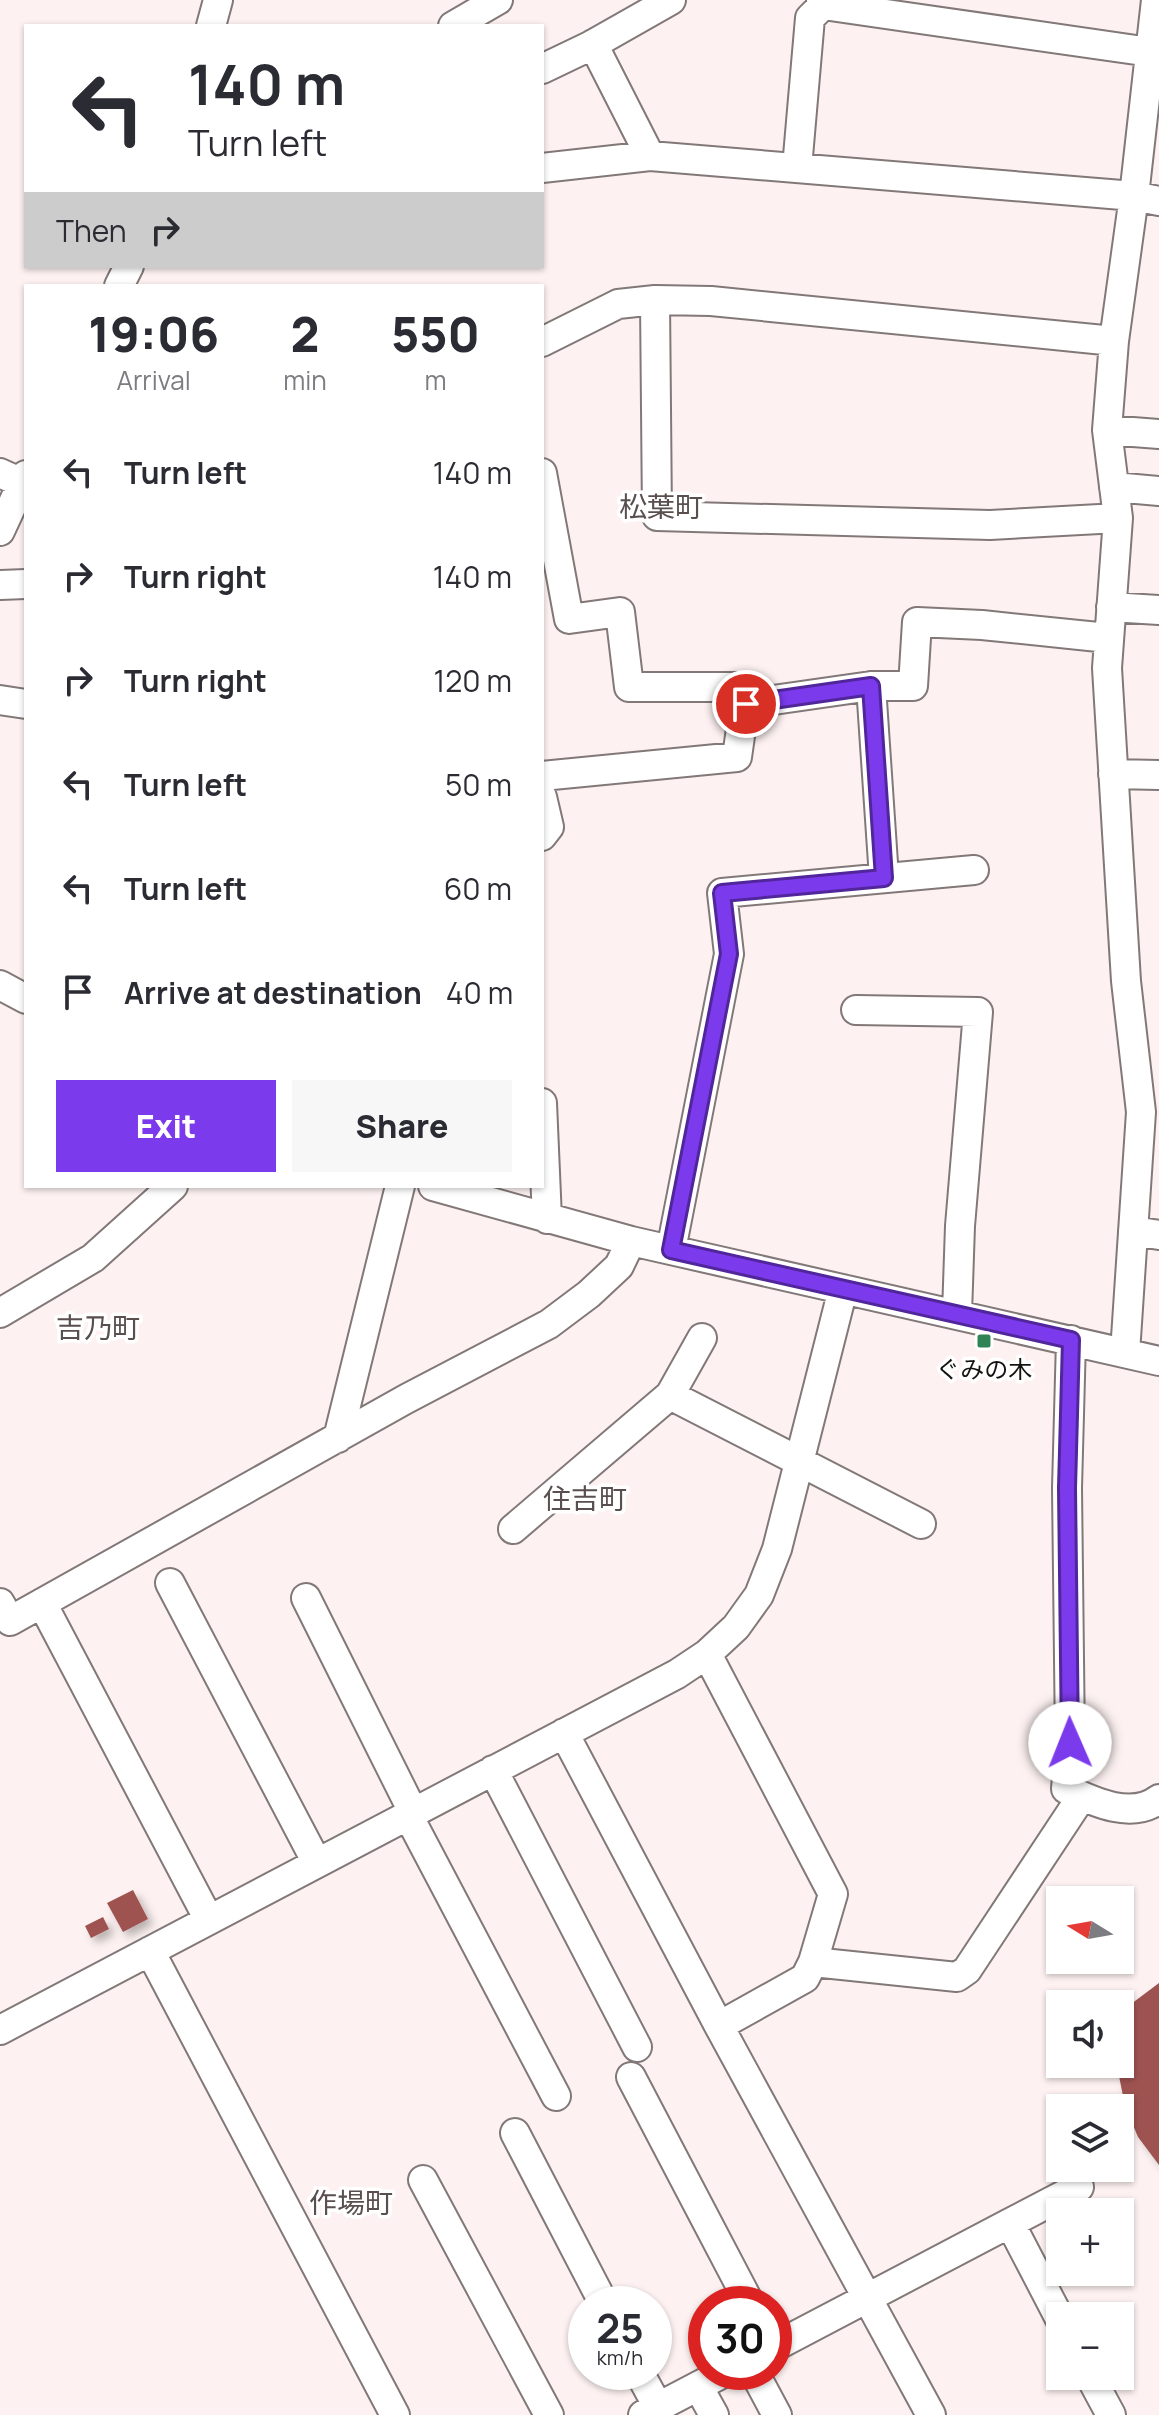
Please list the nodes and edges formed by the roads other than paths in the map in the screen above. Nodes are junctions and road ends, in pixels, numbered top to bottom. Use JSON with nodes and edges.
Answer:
{"nodes":[{"id":1,"x":218,"y":0,"type":"edge"},
{"id":2,"x":498,"y":0,"type":"edge"},
{"id":3,"x":671,"y":0,"type":"edge"},
{"id":4,"x":1157,"y":1,"type":"edge"},
{"id":5,"x":822,"y":2,"type":"edge"},
{"id":6,"x":212,"y":24,"type":"edge"},
{"id":7,"x":456,"y":24,"type":"edge"},
{"id":8,"x":593,"y":44,"type":"junction"},
{"id":9,"x":1150,"y":52,"type":"junction"},
{"id":10,"x":544,"y":68,"type":"edge"},
{"id":11,"x":1152,"y":116,"type":"edge"},
{"id":12,"x":650,"y":156,"type":"junction"},
{"id":13,"x":544,"y":168,"type":"edge"},
{"id":14,"x":797,"y":168,"type":"junction"},
{"id":15,"x":1147,"y":198,"type":"edge"},
{"id":16,"x":655,"y":300,"type":"junction"},
{"id":17,"x":544,"y":341,"type":"edge"},
{"id":18,"x":1114,"y":341,"type":"junction"},
{"id":19,"x":1107,"y":430,"type":"junction"},
{"id":20,"x":1159,"y":434,"type":"edge"},
{"id":21,"x":16,"y":477,"type":"edge"},
{"id":22,"x":544,"y":484,"type":"edge"},
{"id":23,"x":1114,"y":487,"type":"junction"},
{"id":24,"x":1159,"y":491,"type":"edge"},
{"id":25,"x":1118,"y":518,"type":"junction"},
{"id":26,"x":0,"y":531,"type":"edge"},
{"id":27,"x":24,"y":584,"type":"edge"},
{"id":28,"x":0,"y":585,"type":"edge"},
{"id":29,"x":1111,"y":607,"type":"junction"},
{"id":30,"x":1159,"y":610,"type":"edge"},
{"id":31,"x":1108,"y":638,"type":"junction"},
{"id":32,"x":871,"y":686,"type":"junction"},
{"id":33,"x":0,"y":700,"type":"edge"},
{"id":34,"x":24,"y":704,"type":"edge"},
{"id":35,"x":746,"y":704,"type":"junction"},
{"id":36,"x":1113,"y":774,"type":"junction"},
{"id":37,"x":1159,"y":775,"type":"edge"},
{"id":38,"x":544,"y":776,"type":"edge"},
{"id":39,"x":544,"y":806,"type":"edge"},
{"id":40,"x":544,"y":833,"type":"edge"},
{"id":41,"x":974,"y":870,"type":"dead end"},
{"id":42,"x":884,"y":878,"type":"junction"},
{"id":43,"x":0,"y":985,"type":"edge"},
{"id":44,"x":24,"y":998,"type":"edge"},
{"id":45,"x":856,"y":1010,"type":"dead end"},
{"id":46,"x":544,"y":1149,"type":"edge"},
{"id":47,"x":171,"y":1188,"type":"edge"},
{"id":48,"x":400,"y":1188,"type":"edge"},
{"id":49,"x":440,"y":1188,"type":"edge"},
{"id":50,"x":547,"y":1219,"type":"junction"},
{"id":51,"x":1146,"y":1233,"type":"edge"},
{"id":52,"x":631,"y":1241,"type":"junction"},
{"id":53,"x":671,"y":1250,"type":"junction"},
{"id":54,"x":843,"y":1289,"type":"junction"},
{"id":55,"x":0,"y":1313,"type":"edge"},
{"id":56,"x":957,"y":1314,"type":"junction"},
{"id":57,"x":702,"y":1338,"type":"dead end"},
{"id":58,"x":1071,"y":1340,"type":"junction"},
{"id":59,"x":1125,"y":1353,"type":"junction"},
{"id":60,"x":1159,"y":1361,"type":"edge"},
{"id":61,"x":670,"y":1395,"type":"junction"},
{"id":62,"x":338,"y":1438,"type":"junction"},
{"id":63,"x":799,"y":1462,"type":"junction"},
{"id":64,"x":921,"y":1524,"type":"dead end"},
{"id":65,"x":513,"y":1529,"type":"dead end"},
{"id":66,"x":170,"y":1583,"type":"dead end"},
{"id":67,"x":306,"y":1598,"type":"dead end"},
{"id":68,"x":0,"y":1603,"type":"edge"},
{"id":69,"x":42,"y":1603,"type":"junction"},
{"id":70,"x":707,"y":1654,"type":"junction"},
{"id":71,"x":564,"y":1733,"type":"junction"},
{"id":72,"x":493,"y":1770,"type":"junction"},
{"id":73,"x":1082,"y":1796,"type":"junction"},
{"id":74,"x":1159,"y":1799,"type":"edge"},
{"id":75,"x":410,"y":1814,"type":"junction"},
{"id":76,"x":317,"y":1863,"type":"junction"},
{"id":77,"x":209,"y":1920,"type":"junction"},
{"id":78,"x":150,"y":1951,"type":"junction"},
{"id":79,"x":813,"y":1962,"type":"junction"},
{"id":80,"x":2,"y":2025,"type":"edge"},
{"id":81,"x":719,"y":2026,"type":"junction"},
{"id":82,"x":637,"y":2047,"type":"dead end"},
{"id":83,"x":631,"y":2077,"type":"dead end"},
{"id":84,"x":556,"y":2096,"type":"dead end"},
{"id":85,"x":515,"y":2133,"type":"dead end"},
{"id":86,"x":423,"y":2180,"type":"dead end"},
{"id":87,"x":1079,"y":2187,"type":"dead end"},
{"id":88,"x":1010,"y":2223,"type":"junction"},
{"id":89,"x":595,"y":2286,"type":"edge"},
{"id":90,"x":741,"y":2286,"type":"edge"},
{"id":91,"x":868,"y":2298,"type":"junction"},
{"id":92,"x":1051,"y":2302,"type":"edge"},
{"id":93,"x":792,"y":2338,"type":"edge"},
{"id":94,"x":644,"y":2390,"type":"edge"},
{"id":95,"x":690,"y":2390,"type":"edge"},
{"id":96,"x":700,"y":2390,"type":"edge"},
{"id":97,"x":764,"y":2390,"type":"edge"},
{"id":98,"x":1098,"y":2390,"type":"edge"},
{"id":99,"x":650,"y":2411,"type":"edge"},
{"id":100,"x":395,"y":2415,"type":"edge"},
{"id":101,"x":549,"y":2415,"type":"edge"},
{"id":102,"x":714,"y":2415,"type":"edge"},
{"id":103,"x":777,"y":2415,"type":"edge"},
{"id":104,"x":931,"y":2415,"type":"edge"},
{"id":105,"x":1111,"y":2415,"type":"edge"}],
"edges":[{"from":1,"to":6,"type":"street"},
{"from":2,"to":7,"type":"street"},
{"from":3,"to":8,"type":"street"},
{"from":4,"to":9,"type":"street"},
{"from":5,"to":9,"type":"street"},
{"from":5,"to":14,"type":"street"},
{"from":8,"to":10,"type":"street"},
{"from":8,"to":12,"type":"street"},
{"from":9,"to":11,"type":"street"},
{"from":11,"to":15,"type":"street"},
{"from":12,"to":13,"type":"street"},
{"from":12,"to":14,"type":"street"},
{"from":14,"to":15,"type":"street"},
{"from":15,"to":18,"type":"street"},
{"from":16,"to":17,"type":"street"},
{"from":16,"to":18,"type":"street"},
{"from":16,"to":25,"type":"street"},
{"from":18,"to":19,"type":"street"},
{"from":19,"to":20,"type":"street"},
{"from":19,"to":23,"type":"street"},
{"from":21,"to":26,"type":"street"},
{"from":22,"to":35,"type":"street"},
{"from":23,"to":24,"type":"street"},
{"from":23,"to":25,"type":"street"},
{"from":25,"to":29,"type":"street"},
{"from":27,"to":28,"type":"street"},
{"from":29,"to":30,"type":"street"},
{"from":29,"to":31,"type":"street"},
{"from":31,"to":32,"type":"street"},
{"from":31,"to":36,"type":"street"},
{"from":32,"to":35,"type":"street"},
{"from":32,"to":42,"type":"street"},
{"from":33,"to":34,"type":"street"},
{"from":35,"to":38,"type":"street"},
{"from":36,"to":37,"type":"street"},
{"from":36,"to":51,"type":"street"},
{"from":39,"to":40,"type":"street"},
{"from":41,"to":42,"type":"street"},
{"from":42,"to":53,"type":"street"},
{"from":43,"to":44,"type":"street"},
{"from":45,"to":56,"type":"street"},
{"from":46,"to":50,"type":"street"},
{"from":47,"to":55,"type":"street"},
{"from":48,"to":62,"type":"street"},
{"from":49,"to":50,"type":"street"},
{"from":50,"to":52,"type":"street"},
{"from":51,"to":59,"type":"street"},
{"from":52,"to":53,"type":"street"},
{"from":52,"to":62,"type":"street"},
{"from":53,"to":54,"type":"street"},
{"from":54,"to":56,"type":"street"},
{"from":54,"to":63,"type":"street"},
{"from":56,"to":58,"type":"street"},
{"from":57,"to":61,"type":"street"},
{"from":58,"to":59,"type":"street"},
{"from":58,"to":73,"type":"street"},
{"from":59,"to":60,"type":"street"},
{"from":61,"to":63,"type":"street"},
{"from":61,"to":65,"type":"street"},
{"from":62,"to":69,"type":"street"},
{"from":63,"to":64,"type":"street"},
{"from":63,"to":70,"type":"street"},
{"from":66,"to":76,"type":"street"},
{"from":67,"to":75,"type":"street"},
{"from":68,"to":69,"type":"street"},
{"from":69,"to":77,"type":"street"},
{"from":70,"to":71,"type":"street"},
{"from":70,"to":79,"type":"street"},
{"from":71,"to":72,"type":"street"},
{"from":71,"to":81,"type":"street"},
{"from":72,"to":75,"type":"street"},
{"from":72,"to":82,"type":"street"},
{"from":73,"to":74,"type":"street"},
{"from":73,"to":79,"type":"street"},
{"from":75,"to":76,"type":"street"},
{"from":75,"to":84,"type":"street"},
{"from":76,"to":77,"type":"street"},
{"from":77,"to":78,"type":"street"},
{"from":78,"to":80,"type":"street"},
{"from":78,"to":100,"type":"street"},
{"from":79,"to":81,"type":"street"},
{"from":81,"to":91,"type":"street"},
{"from":83,"to":90,"type":"street"},
{"from":85,"to":89,"type":"street"},
{"from":86,"to":101,"type":"street"},
{"from":87,"to":88,"type":"street"},
{"from":88,"to":91,"type":"street"},
{"from":88,"to":92,"type":"street"},
{"from":91,"to":93,"type":"street"},
{"from":91,"to":104,"type":"street"},
{"from":94,"to":99,"type":"street"},
{"from":95,"to":99,"type":"street"},
{"from":96,"to":102,"type":"street"},
{"from":97,"to":103,"type":"street"},
{"from":98,"to":105,"type":"street"}]}
